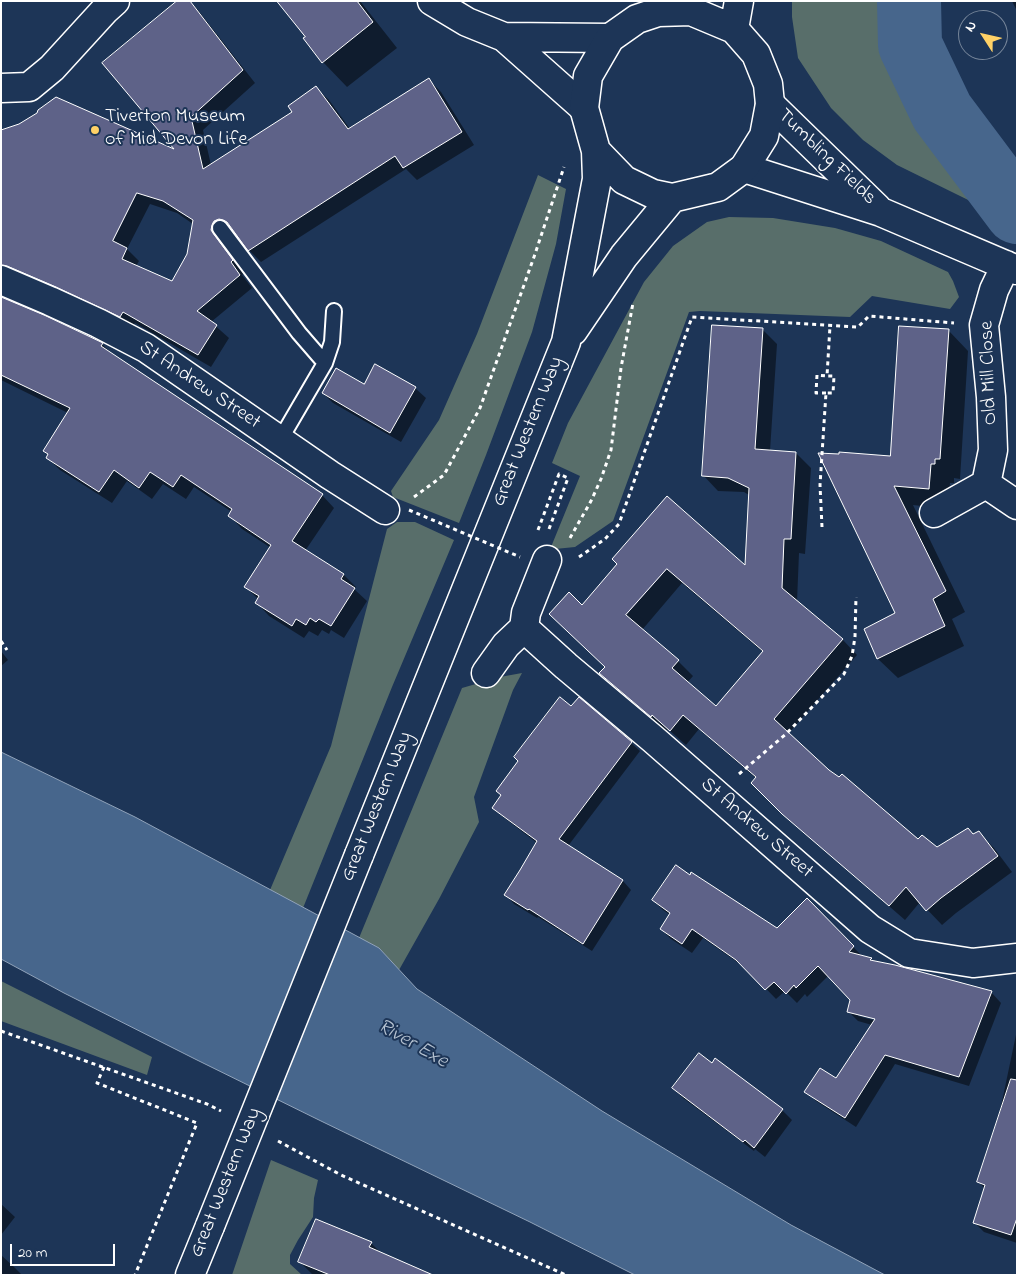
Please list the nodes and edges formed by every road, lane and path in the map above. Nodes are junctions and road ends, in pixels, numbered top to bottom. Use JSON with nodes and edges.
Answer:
{"nodes":[{"id":1,"x":115,"y":1,"type":"edge"},
{"id":2,"x":432,"y":1,"type":"edge"},
{"id":3,"x":739,"y":1,"type":"edge"},
{"id":4,"x":661,"y":7,"type":"edge"},
{"id":5,"x":734,"y":29,"type":"junction"},
{"id":6,"x":504,"y":37,"type":"junction"},
{"id":7,"x":610,"y":38,"type":"junction"},
{"id":8,"x":1,"y":88,"type":"edge"},
{"id":9,"x":770,"y":104,"type":"junction"},
{"id":10,"x":584,"y":108,"type":"junction"},
{"id":11,"x":596,"y":151,"type":"junction"},
{"id":12,"x":744,"y":168,"type":"junction"},
{"id":13,"x":672,"y":198,"type":"junction"},
{"id":14,"x":881,"y":212,"type":"junction"},
{"id":15,"x":220,"y":228,"type":"dead end"},
{"id":16,"x":1011,"y":268,"type":"edge"},
{"id":17,"x":1,"y":280,"type":"edge"},
{"id":18,"x":635,"y":296,"type":"dead end"},
{"id":19,"x":334,"y":310,"type":"dead end"},
{"id":20,"x":984,"y":325,"type":"junction"},
{"id":21,"x":830,"y":326,"type":"junction"},
{"id":22,"x":566,"y":342,"type":"junction"},
{"id":23,"x":325,"y":363,"type":"junction"},
{"id":24,"x":827,"y":376,"type":"junction"},
{"id":25,"x":826,"y":392,"type":"junction"},
{"id":26,"x":280,"y":440,"type":"junction"},
{"id":27,"x":986,"y":484,"type":"junction"},
{"id":28,"x":412,"y":499,"type":"dead end"},
{"id":29,"x":1017,"y":505,"type":"edge"},
{"id":30,"x":397,"y":510,"type":"joint"},
{"id":31,"x":934,"y":513,"type":"dead end"},
{"id":32,"x":822,"y":527,"type":"dead end"},
{"id":33,"x":549,"y":529,"type":"dead end"},
{"id":34,"x":536,"y":534,"type":"dead end"},
{"id":35,"x":569,"y":539,"type":"dead end"},
{"id":36,"x":537,"y":560,"type":"joint"},
{"id":37,"x":575,"y":560,"type":"dead end"},
{"id":38,"x":856,"y":597,"type":"dead end"},
{"id":39,"x":524,"y":628,"type":"junction"},
{"id":40,"x":1,"y":641,"type":"edge"},
{"id":41,"x":7,"y":650,"type":"dead end"},
{"id":42,"x":486,"y":672,"type":"dead end"},
{"id":43,"x":717,"y":795,"type":"junction"},
{"id":44,"x":1017,"y":958,"type":"edge"},
{"id":45,"x":1,"y":1031,"type":"edge"},
{"id":46,"x":104,"y":1067,"type":"junction"},
{"id":47,"x":224,"y":1113,"type":"dead end"},
{"id":48,"x":274,"y":1139,"type":"dead end"},
{"id":49,"x":191,"y":1274,"type":"edge"},
{"id":50,"x":135,"y":1275,"type":"edge"},
{"id":51,"x":566,"y":1275,"type":"edge"}],
"edges":[{"from":1,"to":8,"type":"street"},
{"from":2,"to":6,"type":"street"},
{"from":3,"to":5,"type":"street"},
{"from":4,"to":5,"type":"street"},
{"from":4,"to":7,"type":"street"},
{"from":5,"to":9,"type":"street"},
{"from":6,"to":7,"type":"street"},
{"from":6,"to":10,"type":"street"},
{"from":7,"to":10,"type":"street"},
{"from":9,"to":12,"type":"street"},
{"from":9,"to":14,"type":"street","name":"Tumbling Fields"},
{"from":10,"to":11,"type":"street"},
{"from":11,"to":13,"type":"street"},
{"from":11,"to":22,"type":"street"},
{"from":11,"to":28,"type":"path"},
{"from":12,"to":13,"type":"street"},
{"from":12,"to":14,"type":"street","name":"Tumbling Fields"},
{"from":13,"to":22,"type":"street"},
{"from":14,"to":16,"type":"street","name":"Tumbling Fields"},
{"from":15,"to":23,"type":"lane"},
{"from":16,"to":20,"type":"street","name":"Old Mill Close"},
{"from":17,"to":26,"type":"street","name":"St Andrew Street"},
{"from":18,"to":35,"type":"path"},
{"from":19,"to":23,"type":"lane"},
{"from":20,"to":21,"type":"path"},
{"from":20,"to":27,"type":"street","name":"Old Mill Close"},
{"from":21,"to":24,"type":"path"},
{"from":21,"to":37,"type":"path"},
{"from":22,"to":49,"type":"street","name":"Great Western Way","bridge":true},
{"from":23,"to":26,"type":"lane"},
{"from":24,"to":25,"type":"path"},
{"from":24,"to":25,"type":"path"},
{"from":25,"to":32,"type":"path"},
{"from":26,"to":30,"type":"street","name":"St Andrew Street"},
{"from":27,"to":29,"type":"street"},
{"from":27,"to":31,"type":"street"},
{"from":30,"to":36,"type":"path","bridge":true},
{"from":33,"to":34,"type":"path"},
{"from":36,"to":39,"type":"street"},
{"from":38,"to":43,"type":"path"},
{"from":39,"to":42,"type":"street"},
{"from":39,"to":43,"type":"street","name":"St Andrew Street"},
{"from":40,"to":41,"type":"path"},
{"from":43,"to":44,"type":"street","name":"St Andrew Street"},
{"from":45,"to":46,"type":"path"},
{"from":46,"to":47,"type":"path"},
{"from":46,"to":50,"type":"path"},
{"from":48,"to":51,"type":"path"}]}
